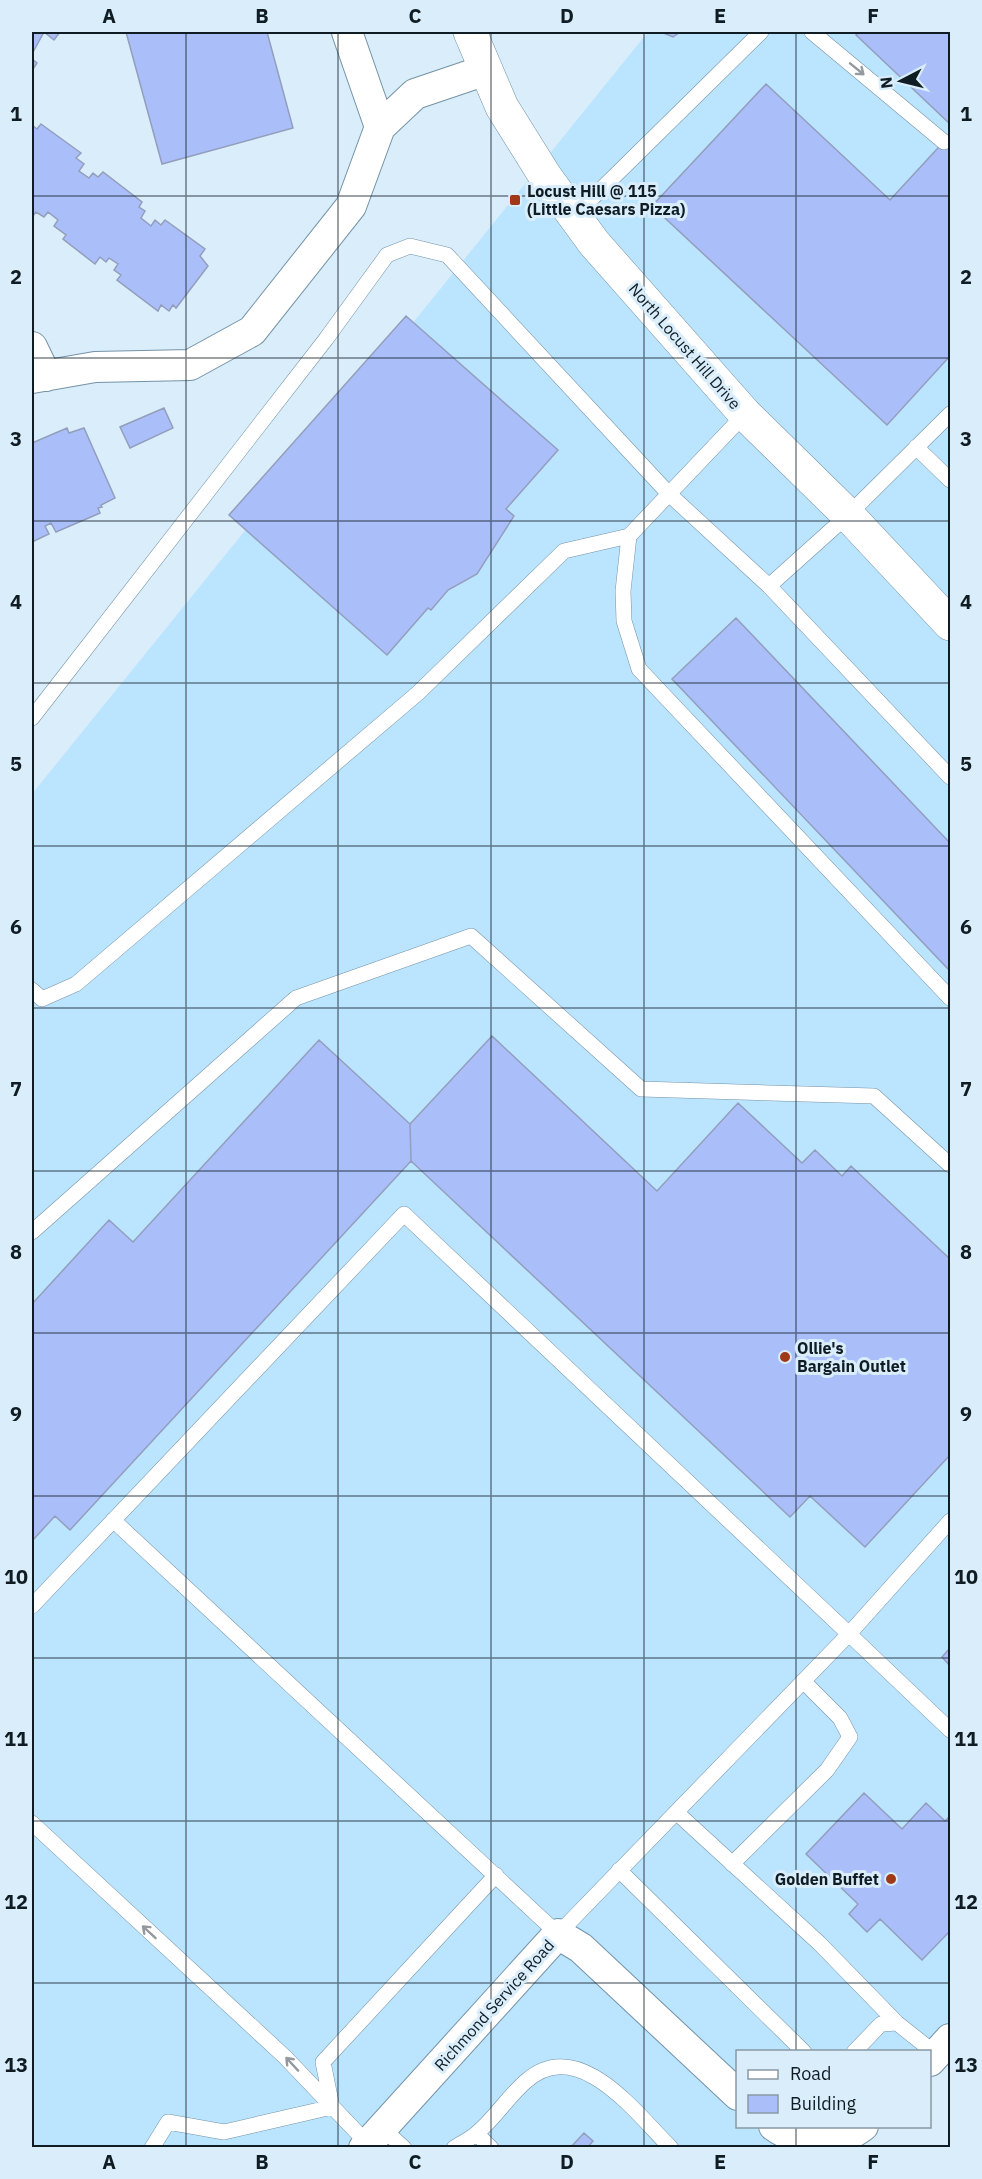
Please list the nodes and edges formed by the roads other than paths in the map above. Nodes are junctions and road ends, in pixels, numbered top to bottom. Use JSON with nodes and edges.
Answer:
{"nodes":[{"id":1,"x":347,"y":32,"type":"edge"},
{"id":2,"x":470,"y":32,"type":"edge"},
{"id":3,"x":760,"y":32,"type":"edge"},
{"id":4,"x":812,"y":32,"type":"edge"},
{"id":5,"x":486,"y":70,"type":"junction"},
{"id":6,"x":380,"y":127,"type":"junction"},
{"id":7,"x":944,"y":142,"type":"dead end"},
{"id":8,"x":574,"y":216,"type":"junction"},
{"id":9,"x":32,"y":346,"type":"edge"},
{"id":10,"x":39,"y":377,"type":"edge"},
{"id":11,"x":745,"y":414,"type":"junction"},
{"id":12,"x":951,"y":414,"type":"edge"},
{"id":13,"x":916,"y":447,"type":"junction"},
{"id":14,"x":951,"y":480,"type":"edge"},
{"id":15,"x":669,"y":494,"type":"junction"},
{"id":16,"x":848,"y":515,"type":"junction"},
{"id":17,"x":629,"y":536,"type":"junction"},
{"id":18,"x":769,"y":585,"type":"junction"},
{"id":19,"x":951,"y":624,"type":"edge"},
{"id":20,"x":32,"y":718,"type":"edge"},
{"id":21,"x":951,"y":777,"type":"edge"},
{"id":22,"x":32,"y":990,"type":"edge"},
{"id":23,"x":951,"y":998,"type":"edge"},
{"id":24,"x":951,"y":1165,"type":"edge"},
{"id":25,"x":32,"y":1232,"type":"edge"},
{"id":26,"x":113,"y":1520,"type":"junction"},
{"id":27,"x":951,"y":1521,"type":"edge"},
{"id":28,"x":32,"y":1606,"type":"edge"},
{"id":29,"x":849,"y":1634,"type":"junction"},
{"id":30,"x":803,"y":1681,"type":"junction"},
{"id":31,"x":951,"y":1730,"type":"edge"},
{"id":32,"x":676,"y":1812,"type":"junction"},
{"id":33,"x":32,"y":1823,"type":"edge"},
{"id":34,"x":732,"y":1864,"type":"junction"},
{"id":35,"x":619,"y":1870,"type":"junction"},
{"id":36,"x":496,"y":1875,"type":"junction"},
{"id":37,"x":558,"y":1934,"type":"junction"},
{"id":38,"x":897,"y":2023,"type":"junction"},
{"id":39,"x":802,"y":2050,"type":"edge"},
{"id":40,"x":856,"y":2050,"type":"edge"},
{"id":41,"x":939,"y":2052,"type":"edge"},
{"id":42,"x":736,"y":2094,"type":"edge"},
{"id":43,"x":332,"y":2107,"type":"junction"},
{"id":44,"x":861,"y":2128,"type":"edge"},
{"id":45,"x":477,"y":2134,"type":"junction"},
{"id":46,"x":787,"y":2137,"type":"edge"},
{"id":47,"x":379,"y":2142,"type":"edge"},
{"id":48,"x":152,"y":2148,"type":"edge"},
{"id":49,"x":454,"y":2148,"type":"edge"},
{"id":50,"x":491,"y":2148,"type":"edge"},
{"id":51,"x":671,"y":2148,"type":"edge"}],
"edges":[{"from":1,"to":6,"type":"street"},
{"from":2,"to":5,"type":"street","name":"North Locust Hill Drive"},
{"from":3,"to":8,"type":"lane"},
{"from":4,"to":7,"type":"lane","one_way":true},
{"from":5,"to":6,"type":"street"},
{"from":5,"to":8,"type":"street","name":"North Locust Hill Drive"},
{"from":6,"to":10,"type":"street"},
{"from":8,"to":11,"type":"street","name":"North Locust Hill Drive"},
{"from":9,"to":10,"type":"street"},
{"from":11,"to":15,"type":"lane"},
{"from":11,"to":16,"type":"street","name":"North Locust Hill Drive"},
{"from":12,"to":13,"type":"lane"},
{"from":13,"to":14,"type":"lane"},
{"from":13,"to":16,"type":"lane"},
{"from":15,"to":17,"type":"lane"},
{"from":15,"to":18,"type":"lane"},
{"from":15,"to":20,"type":"lane"},
{"from":16,"to":18,"type":"lane"},
{"from":16,"to":19,"type":"street","name":"North Locust Hill Drive"},
{"from":17,"to":22,"type":"lane"},
{"from":17,"to":23,"type":"lane"},
{"from":18,"to":21,"type":"lane"},
{"from":24,"to":25,"type":"lane"},
{"from":26,"to":28,"type":"lane"},
{"from":26,"to":29,"type":"lane"},
{"from":26,"to":36,"type":"lane"},
{"from":27,"to":29,"type":"lane"},
{"from":29,"to":30,"type":"lane"},
{"from":29,"to":31,"type":"lane"},
{"from":30,"to":32,"type":"lane"},
{"from":30,"to":34,"type":"lane"},
{"from":32,"to":34,"type":"lane"},
{"from":32,"to":35,"type":"lane"},
{"from":43,"to":33,"type":"lane","one_way":true},
{"from":34,"to":38,"type":"lane"},
{"from":35,"to":37,"type":"lane"},
{"from":35,"to":39,"type":"lane"},
{"from":36,"to":37,"type":"lane"},
{"from":36,"to":43,"type":"lane"},
{"from":37,"to":42,"type":"street","name":"Richmond Service Road"},
{"from":37,"to":47,"type":"street","name":"Richmond Service Road"},
{"from":38,"to":40,"type":"lane"},
{"from":38,"to":41,"type":"lane"},
{"from":43,"to":47,"type":"lane"},
{"from":43,"to":48,"type":"lane"},
{"from":44,"to":46,"type":"street"},
{"from":45,"to":49,"type":"lane"},
{"from":45,"to":50,"type":"lane"},
{"from":45,"to":51,"type":"lane"}]}
